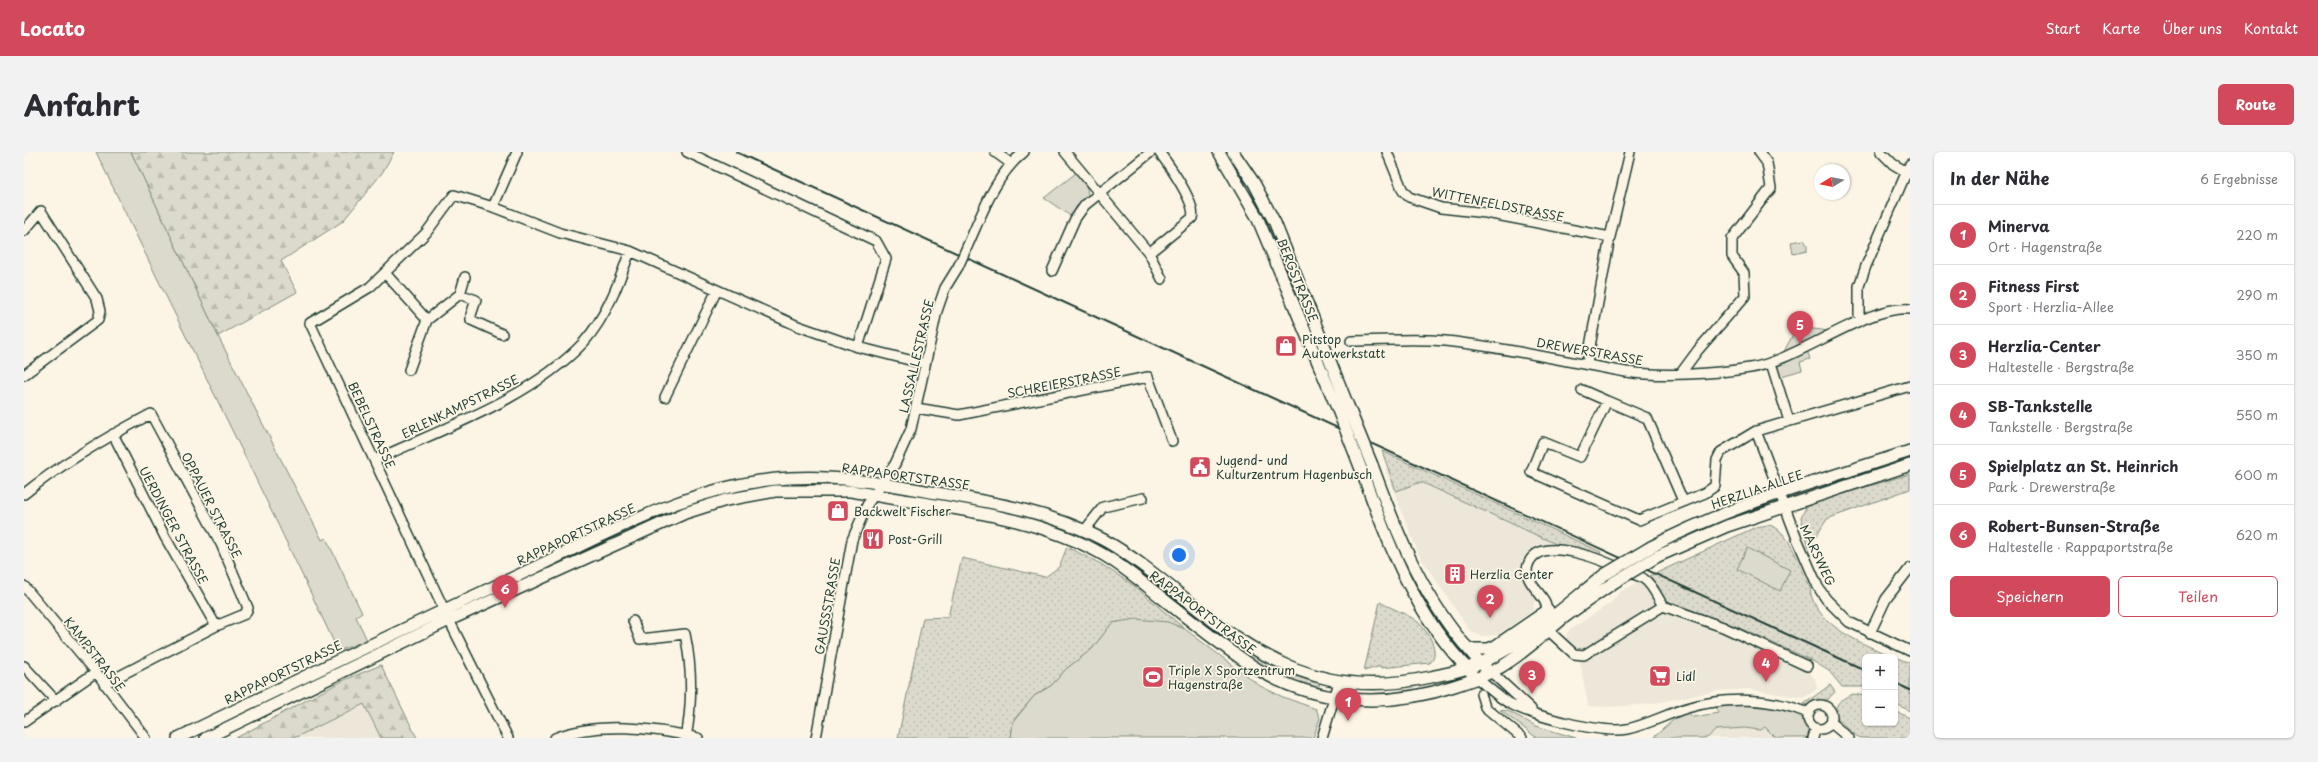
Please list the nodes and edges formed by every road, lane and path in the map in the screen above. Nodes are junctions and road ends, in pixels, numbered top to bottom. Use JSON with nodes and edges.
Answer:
{"nodes":[{"id":1,"x":517,"y":152,"type":"edge"},
{"id":2,"x":687,"y":152,"type":"edge"},
{"id":3,"x":995,"y":152,"type":"edge"},
{"id":4,"x":1024,"y":152,"type":"edge"},
{"id":5,"x":1065,"y":152,"type":"edge"},
{"id":6,"x":1151,"y":152,"type":"edge"},
{"id":7,"x":1159,"y":152,"type":"edge"},
{"id":8,"x":1218,"y":152,"type":"edge"},
{"id":9,"x":1233,"y":152,"type":"edge"},
{"id":10,"x":1387,"y":152,"type":"edge"},
{"id":11,"x":1630,"y":152,"type":"edge"},
{"id":12,"x":1759,"y":152,"type":"edge"},
{"id":13,"x":1881,"y":152,"type":"edge"},
{"id":14,"x":1010,"y":163,"type":"junction"},
{"id":15,"x":1909,"y":170,"type":"edge"},
{"id":16,"x":1100,"y":195,"type":"junction"},
{"id":17,"x":493,"y":207,"type":"junction"},
{"id":18,"x":24,"y":231,"type":"edge"},
{"id":19,"x":1610,"y":237,"type":"junction"},
{"id":20,"x":630,"y":251,"type":"junction"},
{"id":21,"x":1149,"y":253,"type":"junction"},
{"id":22,"x":1052,"y":271,"type":"dead end"},
{"id":23,"x":385,"y":273,"type":"junction"},
{"id":24,"x":465,"y":277,"type":"dead end"},
{"id":25,"x":1162,"y":279,"type":"dead end"},
{"id":26,"x":717,"y":290,"type":"junction"},
{"id":27,"x":460,"y":294,"type":"junction"},
{"id":28,"x":1910,"y":310,"type":"edge"},
{"id":29,"x":1859,"y":315,"type":"dead end"},
{"id":30,"x":427,"y":320,"type":"junction"},
{"id":31,"x":502,"y":334,"type":"dead end"},
{"id":32,"x":1351,"y":341,"type":"dead end"},
{"id":33,"x":858,"y":347,"type":"junction"},
{"id":34,"x":1587,"y":363,"type":"junction"},
{"id":35,"x":1771,"y":363,"type":"junction"},
{"id":36,"x":925,"y":364,"type":"junction"},
{"id":37,"x":409,"y":370,"type":"dead end"},
{"id":38,"x":1681,"y":373,"type":"junction"},
{"id":39,"x":24,"y":375,"type":"edge"},
{"id":40,"x":1910,"y":386,"type":"edge"},
{"id":41,"x":1582,"y":390,"type":"dead end"},
{"id":42,"x":665,"y":397,"type":"dead end"},
{"id":43,"x":1607,"y":401,"type":"junction"},
{"id":44,"x":916,"y":408,"type":"junction"},
{"id":45,"x":1789,"y":421,"type":"junction"},
{"id":46,"x":1756,"y":432,"type":"junction"},
{"id":47,"x":113,"y":434,"type":"junction"},
{"id":48,"x":1172,"y":441,"type":"dead end"},
{"id":49,"x":1910,"y":451,"type":"edge"},
{"id":50,"x":375,"y":460,"type":"junction"},
{"id":51,"x":1910,"y":465,"type":"edge"},
{"id":52,"x":882,"y":485,"type":"junction"},
{"id":53,"x":24,"y":494,"type":"edge"},
{"id":54,"x":1780,"y":494,"type":"junction"},
{"id":55,"x":874,"y":495,"type":"junction"},
{"id":56,"x":1143,"y":498,"type":"dead end"},
{"id":57,"x":1683,"y":501,"type":"junction"},
{"id":58,"x":1784,"y":507,"type":"junction"},
{"id":59,"x":1085,"y":530,"type":"junction"},
{"id":60,"x":1910,"y":568,"type":"edge"},
{"id":61,"x":24,"y":586,"type":"edge"},
{"id":62,"x":1663,"y":606,"type":"junction"},
{"id":63,"x":446,"y":609,"type":"junction"},
{"id":64,"x":1547,"y":615,"type":"junction"},
{"id":65,"x":449,"y":620,"type":"junction"},
{"id":66,"x":633,"y":621,"type":"dead end"},
{"id":67,"x":216,"y":626,"type":"junction"},
{"id":68,"x":1550,"y":632,"type":"junction"},
{"id":69,"x":1870,"y":633,"type":"junction"},
{"id":70,"x":1469,"y":649,"type":"junction"},
{"id":71,"x":1910,"y":651,"type":"edge"},
{"id":72,"x":1481,"y":664,"type":"junction"},
{"id":73,"x":24,"y":666,"type":"edge"},
{"id":74,"x":1807,"y":666,"type":"dead end"},
{"id":75,"x":1467,"y":669,"type":"junction"},
{"id":76,"x":96,"y":672,"type":"junction"},
{"id":77,"x":1491,"y":672,"type":"junction"},
{"id":78,"x":1478,"y":679,"type":"junction"},
{"id":79,"x":1339,"y":682,"type":"junction"},
{"id":80,"x":104,"y":684,"type":"junction"},
{"id":81,"x":1481,"y":694,"type":"dead end"},
{"id":82,"x":1335,"y":698,"type":"junction"},
{"id":83,"x":56,"y":702,"type":"junction"},
{"id":84,"x":1535,"y":713,"type":"junction"},
{"id":85,"x":1809,"y":713,"type":"junction"},
{"id":86,"x":24,"y":722,"type":"edge"},
{"id":87,"x":1830,"y":723,"type":"junction"},
{"id":88,"x":1816,"y":728,"type":"junction"},
{"id":89,"x":686,"y":737,"type":"edge"},
{"id":90,"x":146,"y":738,"type":"edge"},
{"id":91,"x":178,"y":738,"type":"edge"},
{"id":92,"x":206,"y":738,"type":"edge"},
{"id":93,"x":508,"y":738,"type":"edge"},
{"id":94,"x":555,"y":738,"type":"edge"},
{"id":95,"x":698,"y":738,"type":"edge"},
{"id":96,"x":816,"y":738,"type":"edge"},
{"id":97,"x":1322,"y":738,"type":"edge"},
{"id":98,"x":1522,"y":738,"type":"edge"},
{"id":99,"x":1813,"y":738,"type":"edge"},
{"id":100,"x":1849,"y":738,"type":"edge"}],
"edges":[{"from":1,"to":17,"type":"street"},
{"from":2,"to":33,"type":"street"},
{"from":3,"to":14,"type":"street"},
{"from":4,"to":14,"type":"street","name":"LASSALLESTRASSE"},
{"from":5,"to":16,"type":"street"},
{"from":6,"to":16,"type":"street"},
{"from":7,"to":21,"type":"street"},
{"from":8,"to":75,"type":"main road","name":"BERGSTRASSE","bridge":true},
{"from":9,"to":70,"type":"main road","name":"BERGSTRASSE","bridge":true},
{"from":10,"to":19,"type":"street","name":"WITTENFELDSTRASSE"},
{"from":11,"to":19,"type":"street"},
{"from":12,"to":38,"type":"street"},
{"from":13,"to":15,"type":"street"},
{"from":14,"to":36,"type":"street","name":"LASSALLESTRASSE","bridge":true},
{"from":15,"to":29,"type":"street"},
{"from":16,"to":21,"type":"street"},
{"from":16,"to":22,"type":"street"},
{"from":17,"to":20,"type":"street"},
{"from":17,"to":23,"type":"street","name":"BEBELSTRASSE"},
{"from":18,"to":39,"type":"street"},
{"from":19,"to":34,"type":"street"},
{"from":20,"to":26,"type":"street"},
{"from":20,"to":50,"type":"street","name":"ERLENKAMPSTRASSE"},
{"from":21,"to":25,"type":"street"},
{"from":23,"to":30,"type":"street"},
{"from":23,"to":50,"type":"street","name":"BEBELSTRASSE"},
{"from":24,"to":27,"type":"street"},
{"from":26,"to":33,"type":"street"},
{"from":26,"to":42,"type":"street"},
{"from":27,"to":30,"type":"street"},
{"from":27,"to":31,"type":"street"},
{"from":28,"to":35,"type":"street","name":"DREWERSTRASSE"},
{"from":30,"to":37,"type":"street"},
{"from":32,"to":34,"type":"street","name":"DREWERSTRASSE"},
{"from":33,"to":36,"type":"street"},
{"from":34,"to":38,"type":"street","name":"DREWERSTRASSE"},
{"from":35,"to":38,"type":"street","name":"DREWERSTRASSE"},
{"from":35,"to":45,"type":"street"},
{"from":36,"to":44,"type":"street","name":"LASSALLESTRASSE"},
{"from":40,"to":45,"type":"street"},
{"from":41,"to":43,"type":"street"},
{"from":43,"to":57,"type":"street"},
{"from":43,"to":57,"type":"street"},
{"from":44,"to":48,"type":"street","name":"SCHREIERSTRASSE"},
{"from":44,"to":52,"type":"street","name":"LASSALLESTRASSE"},
{"from":45,"to":46,"type":"street"},
{"from":46,"to":54,"type":"street","name":"MARSWEG"},
{"from":46,"to":57,"type":"street"},
{"from":47,"to":53,"type":"street"},
{"from":47,"to":67,"type":"street","name":"UERDINGER STRASSE"},
{"from":47,"to":67,"type":"street","name":"OPPAUER STRASSE"},
{"from":49,"to":54,"type":"main road","name":"HERZLIA-ALLEE"},
{"from":50,"to":63,"type":"street","name":"BEBELSTRASSE"},
{"from":51,"to":58,"type":"main road"},
{"from":52,"to":55,"type":"street","name":"GAUSSSTRASSE"},
{"from":52,"to":59,"type":"main road","name":"RAPPAPORTSTRASSE"},
{"from":52,"to":63,"type":"main road","name":"RAPPAPORTSTRASSE"},
{"from":54,"to":58,"type":"street","name":"MARSWEG"},
{"from":54,"to":64,"type":"main road","name":"HERZLIA-ALLEE","bridge":true},
{"from":55,"to":65,"type":"main road","name":"RAPPAPORTSTRASSE"},
{"from":55,"to":82,"type":"main road","name":"RAPPAPORTSTRASSE"},
{"from":55,"to":96,"type":"street","name":"GAUSSSTRASSE"},
{"from":56,"to":59,"type":"street"},
{"from":58,"to":68,"type":"main road","bridge":true},
{"from":58,"to":69,"type":"street","name":"MARSWEG"},
{"from":59,"to":79,"type":"main road","name":"RAPPAPORTSTRASSE"},
{"from":60,"to":69,"type":"street"},
{"from":61,"to":76,"type":"street","name":"KAMPSTRASSE"},
{"from":62,"to":64,"type":"street"},
{"from":62,"to":68,"type":"street"},
{"from":62,"to":74,"type":"street"},
{"from":63,"to":65,"type":"street","name":"BEBELSTRASSE"},
{"from":63,"to":91,"type":"main road","name":"RAPPAPORTSTRASSE"},
{"from":64,"to":70,"type":"main road"},
{"from":64,"to":72,"type":"main road","name":"HERZLIA-ALLEE"},
{"from":65,"to":92,"type":"main road","name":"RAPPAPORTSTRASSE"},
{"from":65,"to":93,"type":"street","name":"BEBELSTRASSE"},
{"from":66,"to":89,"type":"street"},
{"from":67,"to":80,"type":"street"},
{"from":68,"to":77,"type":"main road"},
{"from":69,"to":71,"type":"street","name":"MARSWEG"},
{"from":70,"to":72,"type":"main road","name":"BERGSTRASSE"},
{"from":72,"to":75,"type":"main road","name":"HERZLIA-ALLEE"},
{"from":72,"to":77,"type":"main road","name":"BERGSTRASSE"},
{"from":73,"to":83,"type":"street"},
{"from":75,"to":78,"type":"main road","name":"BERGSTRASSE"},
{"from":75,"to":79,"type":"main road","name":"RAPPAPORTSTRASSE"},
{"from":76,"to":80,"type":"street","name":"KAMPSTRASSE"},
{"from":76,"to":83,"type":"street"},
{"from":77,"to":78,"type":"main road"},
{"from":77,"to":84,"type":"street","name":"BERGSTRASSE"},
{"from":78,"to":82,"type":"main road","name":"RAPPAPORTSTRASSE"},
{"from":78,"to":84,"type":"street","name":"BERGSTRASSE"},
{"from":79,"to":82,"type":"street"},
{"from":80,"to":90,"type":"street","name":"KAMPSTRASSE"},
{"from":81,"to":98,"type":"street"},
{"from":82,"to":97,"type":"street"},
{"from":83,"to":86,"type":"street"},
{"from":84,"to":85,"type":"street","name":"BERGSTRASSE"},
{"from":85,"to":87,"type":"street"},
{"from":85,"to":88,"type":"street"},
{"from":87,"to":88,"type":"street"},
{"from":87,"to":100,"type":"street"},
{"from":88,"to":99,"type":"street"},
{"from":89,"to":94,"type":"street"},
{"from":89,"to":95,"type":"street"}]}
